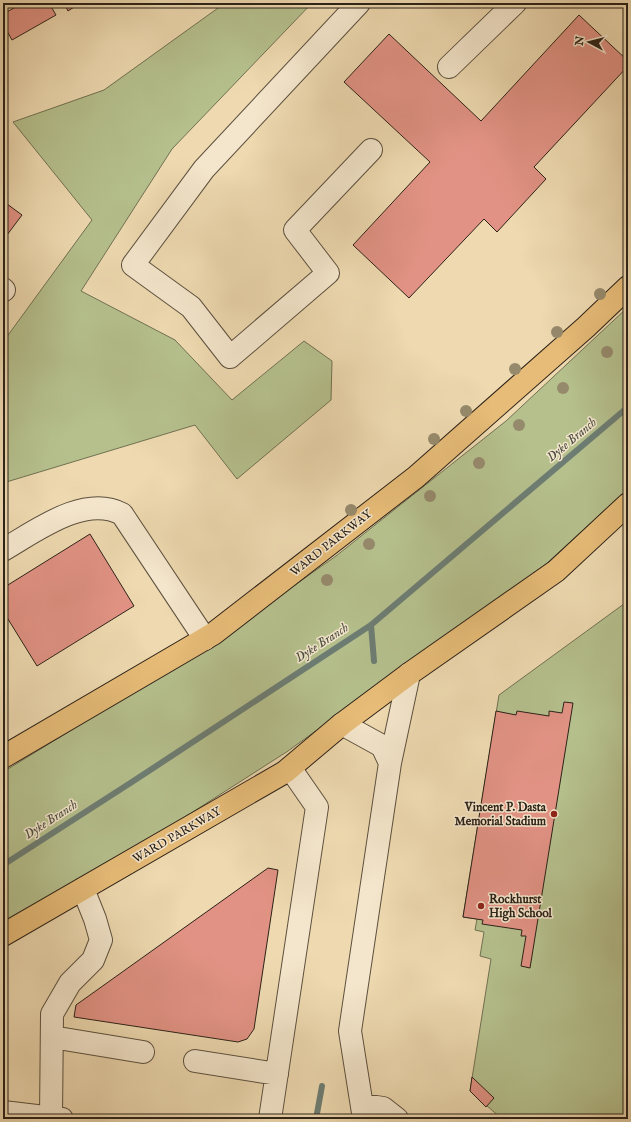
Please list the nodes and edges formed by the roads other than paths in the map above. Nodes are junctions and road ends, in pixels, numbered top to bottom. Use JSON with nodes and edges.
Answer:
{"nodes":[{"id":1,"x":359,"y":3,"type":"edge"},
{"id":2,"x":515,"y":3,"type":"edge"},
{"id":3,"x":449,"y":67,"type":"dead end"},
{"id":4,"x":371,"y":150,"type":"dead end"},
{"id":5,"x":628,"y":288,"type":"edge"},
{"id":6,"x":628,"y":504,"type":"edge"},
{"id":7,"x":3,"y":550,"type":"edge"},
{"id":8,"x":204,"y":639,"type":"junction"},
{"id":9,"x":409,"y":674,"type":"junction"},
{"id":10,"x":342,"y":724,"type":"junction"},
{"id":11,"x":3,"y":757,"type":"edge"},
{"id":12,"x":390,"y":763,"type":"junction"},
{"id":13,"x":290,"y":768,"type":"junction"},
{"id":14,"x":83,"y":889,"type":"junction"},
{"id":15,"x":3,"y":935,"type":"edge"},
{"id":16,"x":52,"y":1037,"type":"junction"},
{"id":17,"x":143,"y":1052,"type":"dead end"},
{"id":18,"x":195,"y":1060,"type":"dead end"},
{"id":19,"x":277,"y":1074,"type":"junction"},
{"id":20,"x":3,"y":1112,"type":"edge"},
{"id":21,"x":363,"y":1112,"type":"edge"},
{"id":22,"x":55,"y":1118,"type":"edge"},
{"id":23,"x":270,"y":1119,"type":"edge"},
{"id":24,"x":397,"y":1119,"type":"edge"}],
"edges":[{"from":1,"to":4,"type":"lane"},
{"from":2,"to":3,"type":"lane"},
{"from":5,"to":8,"type":"main road","name":"WARD PARKWAY"},
{"from":6,"to":9,"type":"main road","name":"WARD PARKWAY"},
{"from":7,"to":8,"type":"lane"},
{"from":8,"to":11,"type":"main road","name":"WARD PARKWAY"},
{"from":9,"to":10,"type":"main road","name":"WARD PARKWAY"},
{"from":9,"to":12,"type":"lane"},
{"from":10,"to":12,"type":"lane"},
{"from":10,"to":13,"type":"main road","name":"WARD PARKWAY"},
{"from":12,"to":21,"type":"lane"},
{"from":13,"to":14,"type":"main road","name":"WARD PARKWAY"},
{"from":13,"to":19,"type":"lane"},
{"from":14,"to":15,"type":"main road","name":"WARD PARKWAY"},
{"from":14,"to":16,"type":"lane"},
{"from":16,"to":17,"type":"lane"},
{"from":16,"to":22,"type":"lane"},
{"from":18,"to":19,"type":"lane"},
{"from":19,"to":23,"type":"lane"},
{"from":20,"to":22,"type":"lane"},
{"from":21,"to":24,"type":"lane"}]}
